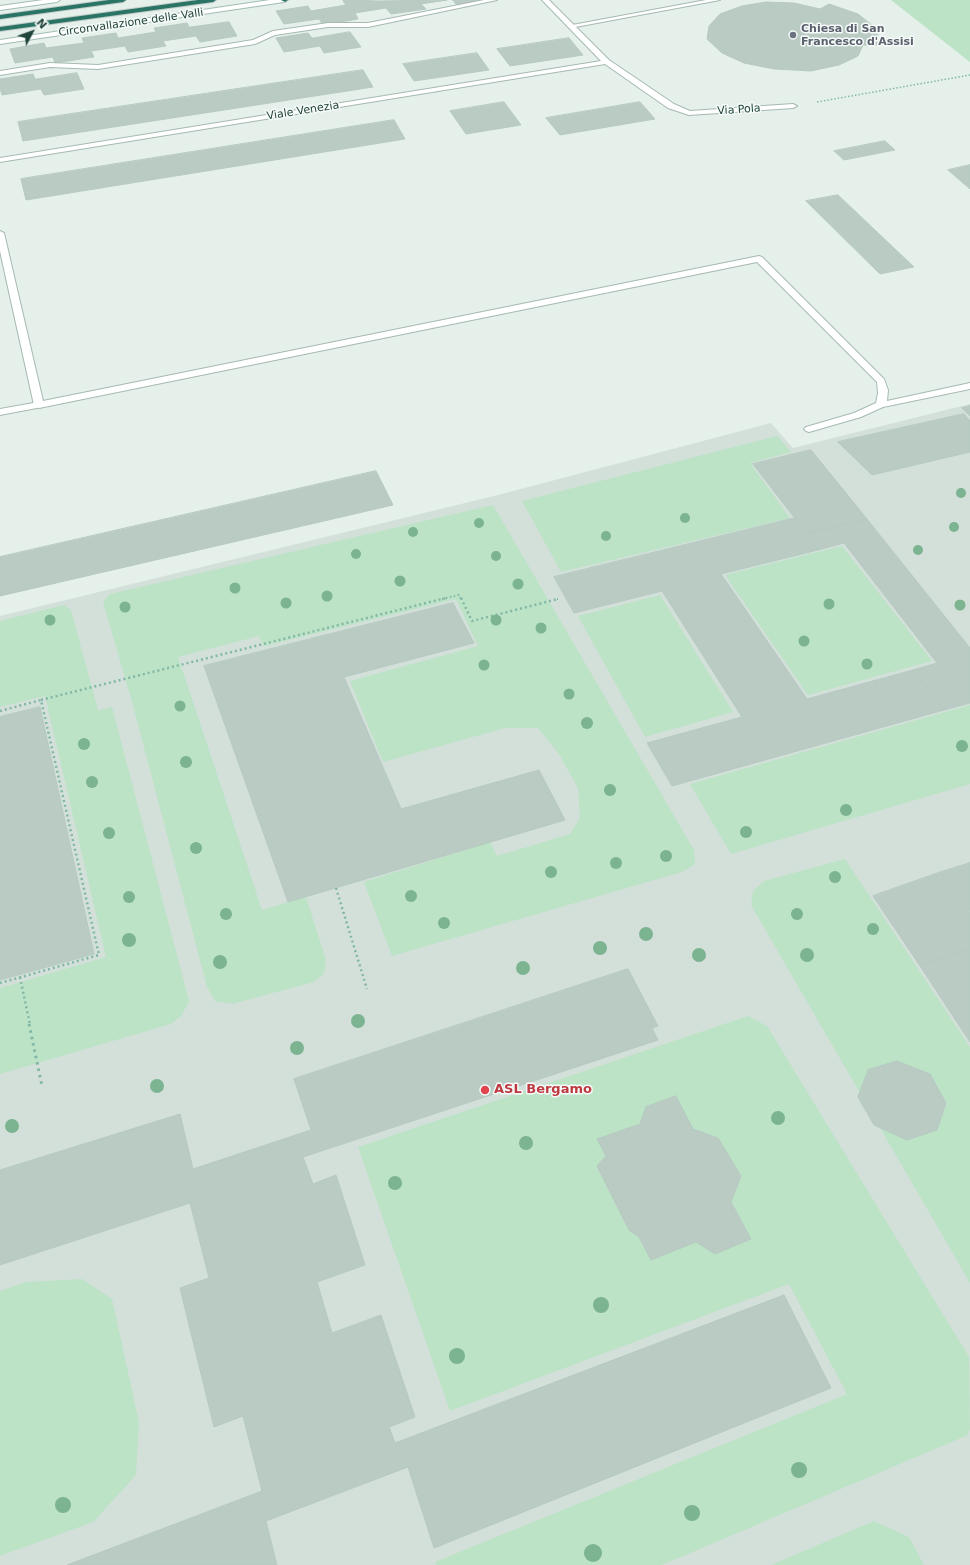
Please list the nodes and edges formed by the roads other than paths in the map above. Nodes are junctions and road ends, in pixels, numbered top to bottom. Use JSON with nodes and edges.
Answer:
{"nodes":[{"id":1,"x":57,"y":0,"type":"edge"},
{"id":2,"x":123,"y":0,"type":"edge"},
{"id":3,"x":213,"y":0,"type":"edge"},
{"id":4,"x":285,"y":0,"type":"edge"},
{"id":5,"x":494,"y":0,"type":"edge"},
{"id":6,"x":545,"y":0,"type":"edge"},
{"id":7,"x":717,"y":0,"type":"edge"},
{"id":8,"x":0,"y":8,"type":"edge"},
{"id":9,"x":0,"y":17,"type":"edge"},
{"id":10,"x":570,"y":26,"type":"junction"},
{"id":11,"x":0,"y":29,"type":"edge"},
{"id":12,"x":0,"y":42,"type":"edge"},
{"id":13,"x":606,"y":62,"type":"junction"},
{"id":14,"x":0,"y":73,"type":"edge"},
{"id":15,"x":793,"y":106,"type":"road end"},
{"id":16,"x":0,"y":160,"type":"edge"},
{"id":17,"x":0,"y":234,"type":"edge"},
{"id":18,"x":970,"y":386,"type":"edge"},
{"id":19,"x":39,"y":405,"type":"junction"},
{"id":20,"x":880,"y":405,"type":"junction"},
{"id":21,"x":0,"y":412,"type":"edge"},
{"id":22,"x":810,"y":429,"type":"dead end"}],
"edges":[{"from":1,"to":8,"type":"street"},
{"from":2,"to":9,"type":"highway"},
{"from":3,"to":11,"type":"highway"},
{"from":4,"to":12,"type":"street","name":"Circonvallazione delle Valli"},
{"from":5,"to":14,"type":"street"},
{"from":6,"to":10,"type":"street","name":"Via Pola"},
{"from":7,"to":10,"type":"street"},
{"from":10,"to":13,"type":"street","name":"Via Pola"},
{"from":13,"to":15,"type":"street","name":"Via Pola"},
{"from":13,"to":16,"type":"street","name":"Viale Venezia"},
{"from":17,"to":19,"type":"street"},
{"from":18,"to":20,"type":"street"},
{"from":19,"to":20,"type":"street"},
{"from":19,"to":21,"type":"street"},
{"from":20,"to":22,"type":"street"}]}
